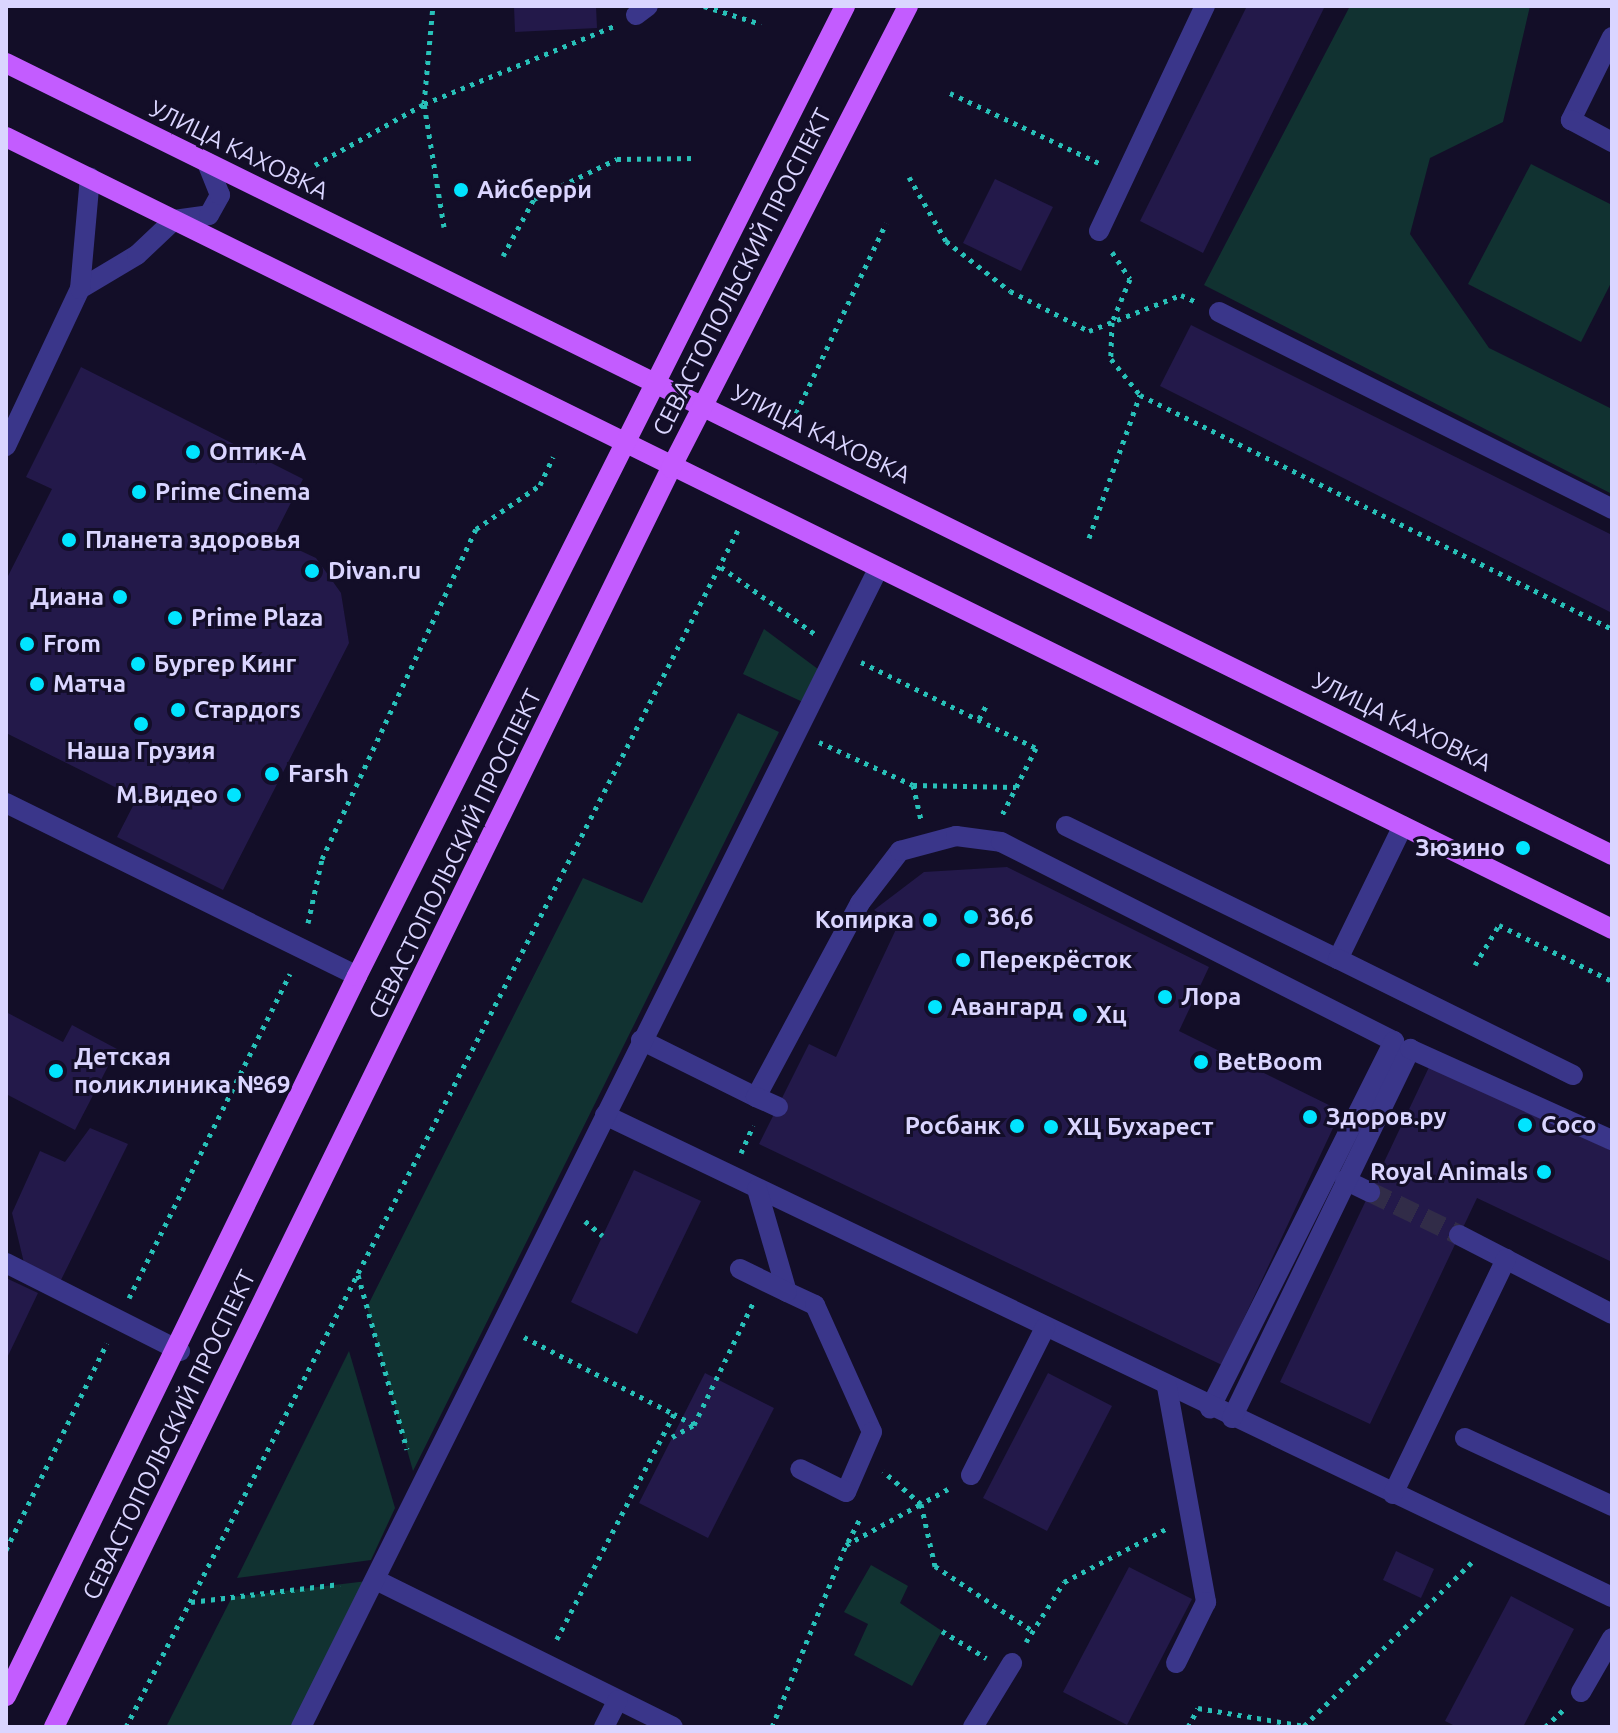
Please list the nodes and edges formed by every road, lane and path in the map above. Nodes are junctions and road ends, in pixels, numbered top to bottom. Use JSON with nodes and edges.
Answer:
{"nodes":[{"id":1,"x":433,"y":6,"type":"edge"},
{"id":2,"x":704,"y":6,"type":"edge"},
{"id":3,"x":845,"y":6,"type":"edge"},
{"id":4,"x":908,"y":6,"type":"edge"},
{"id":5,"x":1205,"y":6,"type":"edge"},
{"id":6,"x":642,"y":11,"type":"edge"},
{"id":7,"x":761,"y":24,"type":"dead end"},
{"id":8,"x":1612,"y":37,"type":"edge"},
{"id":9,"x":6,"y":63,"type":"edge"},
{"id":10,"x":950,"y":93,"type":"dead end"},
{"id":11,"x":424,"y":104,"type":"junction"},
{"id":12,"x":6,"y":137,"type":"edge"},
{"id":13,"x":1612,"y":142,"type":"edge"},
{"id":14,"x":696,"y":158,"type":"dead end"},
{"id":15,"x":207,"y":163,"type":"junction"},
{"id":16,"x":315,"y":165,"type":"dead end"},
{"id":17,"x":1107,"y":167,"type":"dead end"},
{"id":18,"x":90,"y":177,"type":"junction"},
{"id":19,"x":909,"y":177,"type":"dead end"},
{"id":20,"x":174,"y":220,"type":"junction"},
{"id":21,"x":886,"y":223,"type":"dead end"},
{"id":22,"x":444,"y":227,"type":"dead end"},
{"id":23,"x":1099,"y":231,"type":"dead end"},
{"id":24,"x":503,"y":256,"type":"dead end"},
{"id":25,"x":1130,"y":279,"type":"dead end"},
{"id":26,"x":80,"y":289,"type":"junction"},
{"id":27,"x":1219,"y":312,"type":"joint"},
{"id":28,"x":1112,"y":322,"type":"junction"},
{"id":29,"x":659,"y":385,"type":"junction"},
{"id":30,"x":1140,"y":395,"type":"junction"},
{"id":31,"x":703,"y":406,"type":"junction"},
{"id":32,"x":782,"y":443,"type":"junction"},
{"id":33,"x":6,"y":446,"type":"edge"},
{"id":34,"x":626,"y":447,"type":"junction"},
{"id":35,"x":553,"y":457,"type":"dead end"},
{"id":36,"x":671,"y":468,"type":"junction"},
{"id":37,"x":749,"y":506,"type":"junction"},
{"id":38,"x":1612,"y":509,"type":"edge"},
{"id":39,"x":1089,"y":538,"type":"dead end"},
{"id":40,"x":721,"y":567,"type":"junction"},
{"id":41,"x":878,"y":569,"type":"junction"},
{"id":42,"x":1612,"y":629,"type":"edge"},
{"id":43,"x":842,"y":653,"type":"junction"},
{"id":44,"x":986,"y":706,"type":"dead end"},
{"id":45,"x":979,"y":719,"type":"junction"},
{"id":46,"x":815,"y":740,"type":"dead end"},
{"id":47,"x":913,"y":785,"type":"junction"},
{"id":48,"x":1016,"y":787,"type":"junction"},
{"id":49,"x":1010,"y":799,"type":"dead end"},
{"id":50,"x":6,"y":803,"type":"edge"},
{"id":51,"x":923,"y":825,"type":"dead end"},
{"id":52,"x":1066,"y":826,"type":"dead end"},
{"id":53,"x":1403,"y":826,"type":"junction"},
{"id":54,"x":1612,"y":854,"type":"edge"},
{"id":55,"x":1612,"y":929,"type":"edge"},
{"id":56,"x":303,"y":949,"type":"junction"},
{"id":57,"x":1338,"y":959,"type":"junction"},
{"id":58,"x":1475,"y":965,"type":"dead end"},
{"id":59,"x":357,"y":976,"type":"junction"},
{"id":60,"x":1612,"y":981,"type":"edge"},
{"id":61,"x":641,"y":1040,"type":"junction"},
{"id":62,"x":1573,"y":1075,"type":"dead end"},
{"id":63,"x":757,"y":1106,"type":"junction"},
{"id":64,"x":778,"y":1107,"type":"dead end"},
{"id":65,"x":605,"y":1115,"type":"junction"},
{"id":66,"x":1612,"y":1140,"type":"edge"},
{"id":67,"x":731,"y":1176,"type":"junction"},
{"id":68,"x":1345,"y":1180,"type":"junction"},
{"id":69,"x":757,"y":1189,"type":"junction"},
{"id":70,"x":1370,"y":1192,"type":"tunnel mouth"},
{"id":71,"x":1459,"y":1235,"type":"tunnel mouth"},
{"id":72,"x":1506,"y":1259,"type":"junction"},
{"id":73,"x":6,"y":1263,"type":"edge"},
{"id":74,"x":740,"y":1269,"type":"dead end"},
{"id":75,"x":358,"y":1275,"type":"junction"},
{"id":76,"x":764,"y":1281,"type":"junction"},
{"id":77,"x":787,"y":1292,"type":"junction"},
{"id":78,"x":1612,"y":1314,"type":"edge"},
{"id":79,"x":118,"y":1320,"type":"junction"},
{"id":80,"x":502,"y":1326,"type":"junction"},
{"id":81,"x":1045,"y":1328,"type":"junction"},
{"id":82,"x":180,"y":1351,"type":"junction"},
{"id":83,"x":1167,"y":1387,"type":"junction"},
{"id":84,"x":1210,"y":1408,"type":"junction"},
{"id":85,"x":674,"y":1414,"type":"junction"},
{"id":86,"x":1232,"y":1418,"type":"junction"},
{"id":87,"x":694,"y":1425,"type":"junction"},
{"id":88,"x":672,"y":1437,"type":"dead end"},
{"id":89,"x":1465,"y":1438,"type":"dead end"},
{"id":90,"x":800,"y":1469,"type":"dead end"},
{"id":91,"x":884,"y":1472,"type":"dead end"},
{"id":92,"x":971,"y":1475,"type":"joint"},
{"id":93,"x":419,"y":1493,"type":"junction"},
{"id":94,"x":1393,"y":1494,"type":"junction"},
{"id":95,"x":921,"y":1504,"type":"junction"},
{"id":96,"x":1612,"y":1506,"type":"edge"},
{"id":97,"x":1190,"y":1516,"type":"junction"},
{"id":98,"x":1493,"y":1541,"type":"junction"},
{"id":99,"x":6,"y":1550,"type":"edge"},
{"id":100,"x":376,"y":1580,"type":"junction"},
{"id":101,"x":1612,"y":1597,"type":"edge"},
{"id":102,"x":190,"y":1603,"type":"junction"},
{"id":103,"x":942,"y":1631,"type":"dead end"},
{"id":104,"x":1033,"y":1631,"type":"junction"},
{"id":105,"x":1612,"y":1638,"type":"edge"},
{"id":106,"x":545,"y":1663,"type":"junction"},
{"id":107,"x":1176,"y":1663,"type":"dead end"},
{"id":108,"x":1010,"y":1667,"type":"junction"},
{"id":109,"x":1581,"y":1692,"type":"dead end"},
{"id":110,"x":6,"y":1696,"type":"edge"},
{"id":111,"x":618,"y":1700,"type":"junction"},
{"id":112,"x":54,"y":1727,"type":"edge"},
{"id":113,"x":126,"y":1727,"type":"edge"},
{"id":114,"x":301,"y":1727,"type":"edge"},
{"id":115,"x":604,"y":1727,"type":"edge"},
{"id":116,"x":673,"y":1727,"type":"edge"},
{"id":117,"x":772,"y":1727,"type":"edge"},
{"id":118,"x":973,"y":1727,"type":"edge"},
{"id":119,"x":1188,"y":1727,"type":"edge"},
{"id":120,"x":1305,"y":1727,"type":"edge"}],
"edges":[{"from":1,"to":11,"type":"path"},
{"from":2,"to":7,"type":"path"},
{"from":3,"to":29,"type":"main road","name":"СЕВАСТОПОЛЬСКИЙ ПРОСПЕКТ"},
{"from":4,"to":31,"type":"main road","name":"СЕВАСТОПОЛЬСКИЙ ПРОСПЕКТ"},
{"from":5,"to":23,"type":"lane"},
{"from":6,"to":11,"type":"path"},
{"from":8,"to":13,"type":"lane"},
{"from":9,"to":15,"type":"main road","name":"УЛИЦА КАХОВКА"},
{"from":10,"to":17,"type":"path"},
{"from":11,"to":16,"type":"path"},
{"from":11,"to":22,"type":"path"},
{"from":12,"to":18,"type":"main road"},
{"from":14,"to":24,"type":"path"},
{"from":15,"to":20,"type":"lane"},
{"from":15,"to":29,"type":"main road","name":"УЛИЦА КАХОВКА"},
{"from":18,"to":20,"type":"main road"},
{"from":18,"to":26,"type":"lane"},
{"from":19,"to":28,"type":"path"},
{"from":20,"to":26,"type":"lane"},
{"from":20,"to":34,"type":"main road"},
{"from":21,"to":32,"type":"path"},
{"from":25,"to":28,"type":"path"},
{"from":26,"to":33,"type":"lane"},
{"from":27,"to":28,"type":"path"},
{"from":27,"to":38,"type":"lane"},
{"from":28,"to":30,"type":"path"},
{"from":29,"to":31,"type":"main road","name":"УЛИЦА КАХОВКА"},
{"from":29,"to":34,"type":"main road","name":"СЕВАСТОПОЛЬСКИЙ ПРОСПЕКТ"},
{"from":30,"to":39,"type":"path"},
{"from":30,"to":42,"type":"path"},
{"from":31,"to":32,"type":"main road","name":"УЛИЦА КАХОВКА"},
{"from":31,"to":36,"type":"main road","name":"СЕВАСТОПОЛЬСКИЙ ПРОСПЕКТ"},
{"from":32,"to":54,"type":"main road","name":"УЛИЦА КАХОВКА"},
{"from":34,"to":36,"type":"main road"},
{"from":34,"to":59,"type":"main road","name":"СЕВАСТОПОЛЬСКИЙ ПРОСПЕКТ"},
{"from":35,"to":56,"type":"path"},
{"from":36,"to":37,"type":"main road"},
{"from":36,"to":112,"type":"main road","name":"СЕВАСТОПОЛЬСКИЙ ПРОСПЕКТ"},
{"from":37,"to":40,"type":"path"},
{"from":37,"to":41,"type":"main road"},
{"from":40,"to":43,"type":"path"},
{"from":40,"to":75,"type":"path"},
{"from":41,"to":43,"type":"lane"},
{"from":41,"to":53,"type":"main road"},
{"from":43,"to":45,"type":"path"},
{"from":43,"to":61,"type":"lane"},
{"from":44,"to":45,"type":"path"},
{"from":45,"to":48,"type":"path"},
{"from":46,"to":47,"type":"path"},
{"from":47,"to":48,"type":"path"},
{"from":47,"to":51,"type":"path"},
{"from":48,"to":49,"type":"path"},
{"from":50,"to":56,"type":"lane"},
{"from":52,"to":57,"type":"lane"},
{"from":53,"to":55,"type":"main road"},
{"from":53,"to":57,"type":"lane"},
{"from":56,"to":59,"type":"lane"},
{"from":56,"to":79,"type":"path"},
{"from":57,"to":62,"type":"lane"},
{"from":58,"to":60,"type":"path"},
{"from":59,"to":82,"type":"main road","name":"СЕВАСТОПОЛЬСКИЙ ПРОСПЕКТ"},
{"from":61,"to":63,"type":"lane"},
{"from":61,"to":65,"type":"lane"},
{"from":63,"to":64,"type":"lane"},
{"from":63,"to":67,"type":"path"},
{"from":63,"to":84,"type":"lane"},
{"from":65,"to":67,"type":"lane"},
{"from":65,"to":80,"type":"lane"},
{"from":66,"to":68,"type":"lane"},
{"from":67,"to":69,"type":"lane"},
{"from":68,"to":70,"type":"lane"},
{"from":68,"to":86,"type":"lane"},
{"from":69,"to":77,"type":"lane"},
{"from":69,"to":81,"type":"lane"},
{"from":71,"to":72,"type":"lane"},
{"from":72,"to":78,"type":"lane"},
{"from":72,"to":94,"type":"lane"},
{"from":73,"to":79,"type":"lane"},
{"from":74,"to":76,"type":"lane"},
{"from":75,"to":93,"type":"path"},
{"from":75,"to":102,"type":"path"},
{"from":76,"to":77,"type":"lane"},
{"from":76,"to":87,"type":"path"},
{"from":77,"to":90,"type":"lane"},
{"from":79,"to":82,"type":"lane"},
{"from":79,"to":99,"type":"path"},
{"from":80,"to":85,"type":"path"},
{"from":80,"to":93,"type":"lane"},
{"from":81,"to":83,"type":"lane"},
{"from":81,"to":92,"type":"lane"},
{"from":82,"to":110,"type":"main road","name":"СЕВАСТОПОЛЬСКИЙ ПРОСПЕКТ"},
{"from":83,"to":84,"type":"lane"},
{"from":83,"to":97,"type":"lane"},
{"from":84,"to":86,"type":"lane"},
{"from":85,"to":87,"type":"path"},
{"from":85,"to":106,"type":"path"},
{"from":86,"to":94,"type":"lane"},
{"from":87,"to":88,"type":"path"},
{"from":89,"to":96,"type":"lane"},
{"from":91,"to":95,"type":"path"},
{"from":92,"to":95,"type":"path"},
{"from":93,"to":100,"type":"lane"},
{"from":94,"to":98,"type":"lane"},
{"from":95,"to":104,"type":"path"},
{"from":95,"to":117,"type":"path"},
{"from":97,"to":104,"type":"path"},
{"from":97,"to":107,"type":"lane"},
{"from":98,"to":101,"type":"lane"},
{"from":98,"to":120,"type":"path"},
{"from":100,"to":102,"type":"path"},
{"from":100,"to":106,"type":"lane"},
{"from":100,"to":114,"type":"lane"},
{"from":102,"to":113,"type":"path"},
{"from":103,"to":108,"type":"path"},
{"from":104,"to":108,"type":"path"},
{"from":105,"to":109,"type":"lane"},
{"from":106,"to":111,"type":"lane"},
{"from":108,"to":118,"type":"lane"},
{"from":111,"to":115,"type":"lane"},
{"from":111,"to":116,"type":"lane"},
{"from":119,"to":120,"type":"path"}]}
